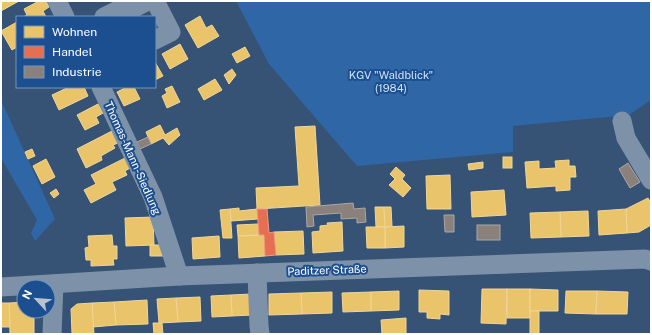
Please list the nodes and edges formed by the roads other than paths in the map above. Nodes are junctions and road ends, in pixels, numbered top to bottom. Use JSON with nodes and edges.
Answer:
{"nodes":[{"id":1,"x":57,"y":1,"type":"edge"},
{"id":2,"x":148,"y":1,"type":"edge"},
{"id":3,"x":155,"y":1,"type":"edge"},
{"id":4,"x":64,"y":16,"type":"edge"},
{"id":5,"x":106,"y":16,"type":"edge"},
{"id":6,"x":156,"y":40,"type":"edge"},
{"id":7,"x":101,"y":88,"type":"edge"},
{"id":8,"x":622,"y":121,"type":"dead end"},
{"id":9,"x":651,"y":180,"type":"edge"},
{"id":10,"x":649,"y":258,"type":"edge"},
{"id":11,"x":257,"y":273,"type":"junction"},
{"id":12,"x":179,"y":276,"type":"junction"},
{"id":13,"x":56,"y":284,"type":"edge"},
{"id":14,"x":16,"y":286,"type":"edge"},
{"id":15,"x":1,"y":287,"type":"edge"},
{"id":16,"x":53,"y":319,"type":"edge"},
{"id":17,"x":52,"y":334,"type":"edge"},
{"id":18,"x":260,"y":334,"type":"edge"}],
"edges":[{"from":1,"to":4,"type":"street"},
{"from":2,"to":5,"type":"street"},
{"from":3,"to":6,"type":"street"},
{"from":7,"to":12,"type":"street","name":"Thomas-Mann-Siedlung"},
{"from":8,"to":9,"type":"street"},
{"from":10,"to":11,"type":"street","name":"Paditzer Straße"},
{"from":11,"to":12,"type":"street","name":"Paditzer Straße"},
{"from":11,"to":18,"type":"street"},
{"from":12,"to":13,"type":"street","name":"Paditzer Straße"},
{"from":14,"to":15,"type":"street","name":"Paditzer Straße"},
{"from":16,"to":17,"type":"street"}]}
